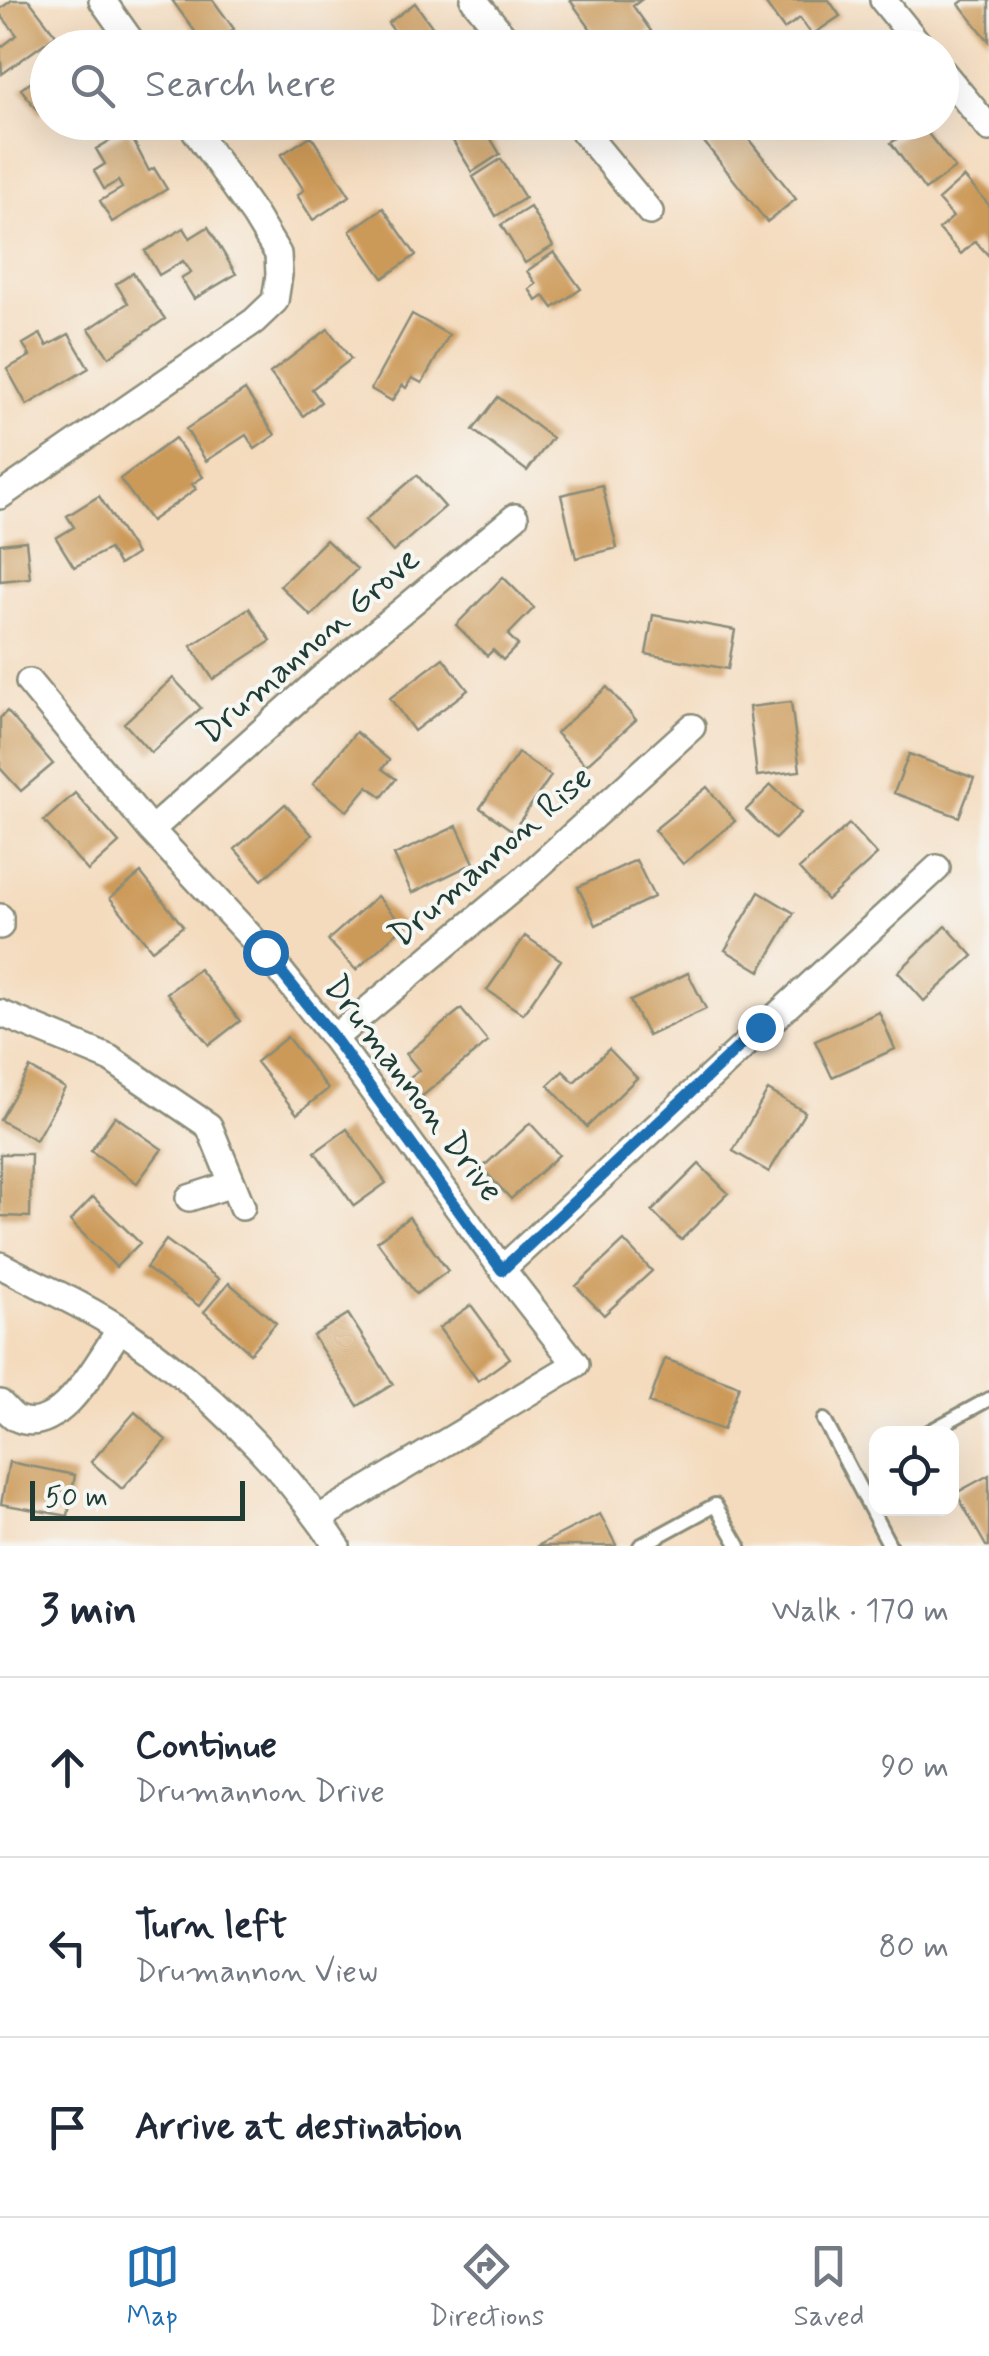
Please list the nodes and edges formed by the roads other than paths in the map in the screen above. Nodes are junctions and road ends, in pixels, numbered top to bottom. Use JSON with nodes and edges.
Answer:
{"nodes":[{"id":1,"x":102,"y":0,"type":"edge"},
{"id":2,"x":474,"y":0,"type":"edge"},
{"id":3,"x":883,"y":0,"type":"edge"},
{"id":4,"x":123,"y":30,"type":"edge"},
{"id":5,"x":498,"y":30,"type":"edge"},
{"id":6,"x":907,"y":30,"type":"edge"},
{"id":7,"x":959,"y":91,"type":"edge"},
{"id":8,"x":989,"y":128,"type":"edge"},
{"id":9,"x":202,"y":140,"type":"edge"},
{"id":10,"x":591,"y":140,"type":"edge"},
{"id":11,"x":650,"y":212,"type":"dead end"},
{"id":12,"x":0,"y":496,"type":"edge"},
{"id":13,"x":515,"y":516,"type":"dead end"},
{"id":14,"x":29,"y":682,"type":"dead end"},
{"id":15,"x":692,"y":727,"type":"dead end"},
{"id":16,"x":152,"y":830,"type":"junction"},
{"id":17,"x":937,"y":868,"type":"dead end"},
{"id":18,"x":0,"y":1014,"type":"edge"},
{"id":19,"x":334,"y":1038,"type":"junction"},
{"id":20,"x":189,"y":1198,"type":"dead end"},
{"id":21,"x":0,"y":1265,"type":"edge"},
{"id":22,"x":502,"y":1270,"type":"junction"},
{"id":23,"x":120,"y":1329,"type":"junction"},
{"id":24,"x":989,"y":1398,"type":"edge"},
{"id":25,"x":0,"y":1403,"type":"edge"},
{"id":26,"x":824,"y":1420,"type":"dead end"},
{"id":27,"x":939,"y":1426,"type":"edge"},
{"id":28,"x":319,"y":1518,"type":"junction"},
{"id":29,"x":337,"y":1546,"type":"edge"},
{"id":30,"x":640,"y":1546,"type":"edge"},
{"id":31,"x":739,"y":1546,"type":"edge"},
{"id":32,"x":890,"y":1546,"type":"edge"}],
"edges":[{"from":1,"to":4,"type":"street"},
{"from":2,"to":5,"type":"street"},
{"from":3,"to":6,"type":"street"},
{"from":7,"to":8,"type":"street"},
{"from":9,"to":12,"type":"street"},
{"from":10,"to":11,"type":"street"},
{"from":13,"to":16,"type":"street","name":"Drumannon Grove"},
{"from":14,"to":16,"type":"street","name":"Drumannon Drive"},
{"from":15,"to":19,"type":"street","name":"Drumannon Rise"},
{"from":16,"to":19,"type":"street","name":"Drumannon Drive"},
{"from":17,"to":22,"type":"street"},
{"from":18,"to":20,"type":"street"},
{"from":19,"to":22,"type":"street","name":"Drumannon Drive"},
{"from":21,"to":23,"type":"street"},
{"from":22,"to":28,"type":"street","name":"Drumannon Drive"},
{"from":23,"to":25,"type":"street"},
{"from":23,"to":28,"type":"street"},
{"from":24,"to":27,"type":"lane"},
{"from":26,"to":32,"type":"lane"},
{"from":28,"to":29,"type":"street"},
{"from":30,"to":31,"type":"lane"}]}
